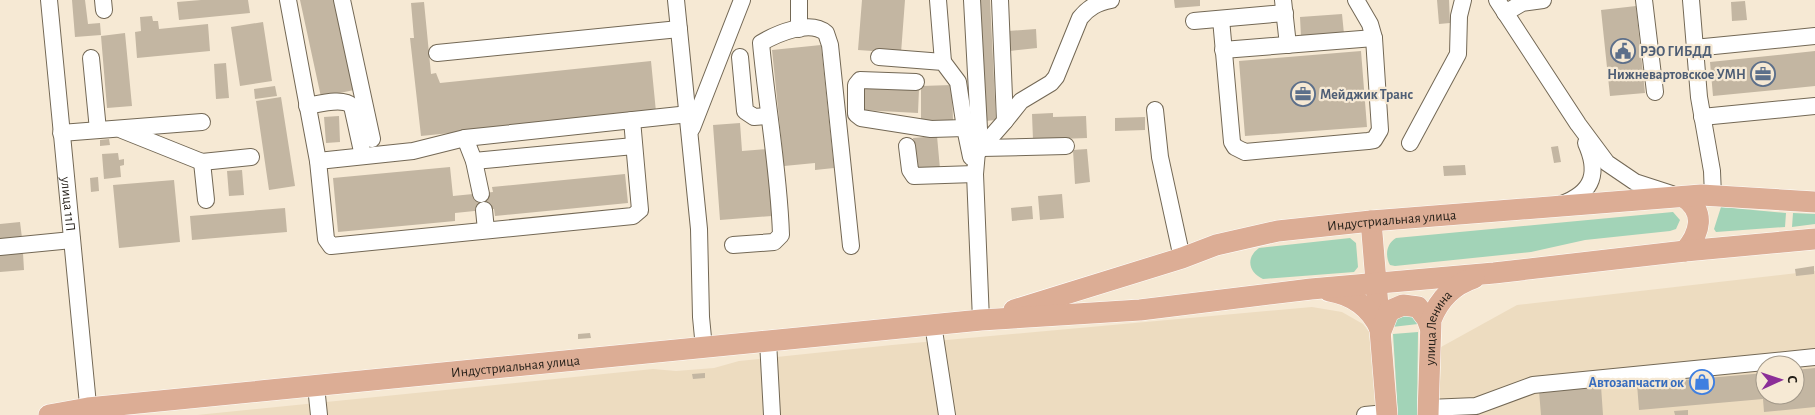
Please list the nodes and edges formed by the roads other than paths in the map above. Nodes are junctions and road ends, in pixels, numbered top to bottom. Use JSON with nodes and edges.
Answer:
{"nodes":[{"id":1,"x":49,"y":0,"type":"edge"},
{"id":2,"x":288,"y":0,"type":"edge"},
{"id":3,"x":342,"y":0,"type":"edge"},
{"id":4,"x":676,"y":0,"type":"edge"},
{"id":5,"x":742,"y":0,"type":"edge"},
{"id":6,"x":799,"y":0,"type":"edge"},
{"id":7,"x":938,"y":0,"type":"edge"},
{"id":8,"x":972,"y":0,"type":"edge"},
{"id":9,"x":1000,"y":0,"type":"edge"},
{"id":10,"x":1110,"y":0,"type":"edge"},
{"id":11,"x":1356,"y":0,"type":"edge"},
{"id":12,"x":1463,"y":0,"type":"edge"},
{"id":13,"x":1543,"y":0,"type":"edge"},
{"id":14,"x":1644,"y":0,"type":"edge"},
{"id":15,"x":1691,"y":0,"type":"edge"},
{"id":16,"x":1284,"y":6,"type":"edge"},
{"id":17,"x":1501,"y":6,"type":"edge"},
{"id":18,"x":1221,"y":19,"type":"junction"},
{"id":19,"x":1194,"y":22,"type":"dead end"},
{"id":20,"x":679,"y":29,"type":"junction"},
{"id":21,"x":799,"y":29,"type":"junction"},
{"id":22,"x":1815,"y":36,"type":"edge"},
{"id":23,"x":1374,"y":38,"type":"junction"},
{"id":24,"x":761,"y":43,"type":"junction"},
{"id":25,"x":1288,"y":45,"type":"junction"},
{"id":26,"x":1694,"y":48,"type":"junction"},
{"id":27,"x":722,"y":50,"type":"junction"},
{"id":28,"x":1224,"y":50,"type":"junction"},
{"id":29,"x":437,"y":53,"type":"dead end"},
{"id":30,"x":740,"y":57,"type":"junction"},
{"id":31,"x":880,"y":57,"type":"dead end"},
{"id":32,"x":91,"y":58,"type":"dead end"},
{"id":33,"x":943,"y":62,"type":"junction"},
{"id":34,"x":916,"y":82,"type":"dead end"},
{"id":35,"x":1655,"y":92,"type":"dead end"},
{"id":36,"x":307,"y":106,"type":"junction"},
{"id":37,"x":1815,"y":106,"type":"edge"},
{"id":38,"x":1155,"y":110,"type":"dead end"},
{"id":39,"x":689,"y":114,"type":"junction"},
{"id":40,"x":768,"y":116,"type":"junction"},
{"id":41,"x":1702,"y":117,"type":"junction"},
{"id":42,"x":632,"y":120,"type":"junction"},
{"id":43,"x":1005,"y":121,"type":"junction"},
{"id":44,"x":202,"y":122,"type":"dead end"},
{"id":45,"x":1578,"y":124,"type":"junction"},
{"id":46,"x":117,"y":128,"type":"junction"},
{"id":47,"x":965,"y":128,"type":"junction"},
{"id":48,"x":98,"y":130,"type":"junction"},
{"id":49,"x":691,"y":130,"type":"junction"},
{"id":50,"x":61,"y":133,"type":"junction"},
{"id":51,"x":465,"y":138,"type":"junction"},
{"id":52,"x":372,"y":139,"type":"dead end"},
{"id":53,"x":1410,"y":143,"type":"dead end"},
{"id":54,"x":634,"y":146,"type":"junction"},
{"id":55,"x":907,"y":146,"type":"dead end"},
{"id":56,"x":1066,"y":146,"type":"dead end"},
{"id":57,"x":979,"y":150,"type":"junction"},
{"id":58,"x":363,"y":156,"type":"junction"},
{"id":59,"x":251,"y":157,"type":"dead end"},
{"id":60,"x":318,"y":161,"type":"junction"},
{"id":61,"x":202,"y":162,"type":"junction"},
{"id":62,"x":474,"y":162,"type":"junction"},
{"id":63,"x":975,"y":174,"type":"junction"},
{"id":64,"x":480,"y":194,"type":"dead end"},
{"id":65,"x":1713,"y":196,"type":"junction"},
{"id":66,"x":1684,"y":197,"type":"junction"},
{"id":67,"x":206,"y":200,"type":"dead end"},
{"id":68,"x":1815,"y":202,"type":"edge"},
{"id":69,"x":1557,"y":206,"type":"junction"},
{"id":70,"x":484,"y":210,"type":"dead end"},
{"id":71,"x":1371,"y":221,"type":"junction"},
{"id":72,"x":486,"y":230,"type":"junction"},
{"id":73,"x":1815,"y":239,"type":"edge"},
{"id":74,"x":72,"y":240,"type":"junction"},
{"id":75,"x":733,"y":245,"type":"dead end"},
{"id":76,"x":851,"y":246,"type":"dead end"},
{"id":77,"x":0,"y":247,"type":"edge"},
{"id":78,"x":1684,"y":251,"type":"junction"},
{"id":79,"x":1182,"y":258,"type":"junction"},
{"id":80,"x":1494,"y":272,"type":"junction"},
{"id":81,"x":1377,"y":283,"type":"junction"},
{"id":82,"x":1312,"y":288,"type":"junction"},
{"id":83,"x":980,"y":320,"type":"junction"},
{"id":84,"x":934,"y":324,"type":"junction"},
{"id":85,"x":1430,"y":327,"type":"junction"},
{"id":86,"x":1381,"y":331,"type":"junction"},
{"id":87,"x":768,"y":342,"type":"junction"},
{"id":88,"x":704,"y":348,"type":"junction"},
{"id":89,"x":1815,"y":357,"type":"edge"},
{"id":90,"x":316,"y":386,"type":"junction"},
{"id":91,"x":89,"y":411,"type":"edge"},
{"id":92,"x":1428,"y":411,"type":"edge"},
{"id":93,"x":1387,"y":414,"type":"edge"},
{"id":94,"x":49,"y":415,"type":"edge"},
{"id":95,"x":319,"y":415,"type":"edge"},
{"id":96,"x":772,"y":415,"type":"edge"},
{"id":97,"x":947,"y":415,"type":"edge"},
{"id":98,"x":1365,"y":415,"type":"edge"}],
"edges":[{"from":1,"to":50,"type":"street","name":"улица 11П"},
{"from":2,"to":36,"type":"street"},
{"from":3,"to":52,"type":"street"},
{"from":4,"to":20,"type":"street"},
{"from":5,"to":27,"type":"street"},
{"from":6,"to":21,"type":"street"},
{"from":7,"to":33,"type":"street"},
{"from":8,"to":57,"type":"street"},
{"from":9,"to":43,"type":"street"},
{"from":10,"to":43,"type":"street"},
{"from":11,"to":23,"type":"street"},
{"from":12,"to":53,"type":"street"},
{"from":13,"to":17,"type":"street"},
{"from":14,"to":35,"type":"street"},
{"from":15,"to":26,"type":"street"},
{"from":16,"to":18,"type":"street"},
{"from":16,"to":25,"type":"street"},
{"from":17,"to":45,"type":"street"},
{"from":18,"to":19,"type":"street"},
{"from":18,"to":28,"type":"street"},
{"from":20,"to":29,"type":"street"},
{"from":20,"to":39,"type":"street"},
{"from":21,"to":24,"type":"street"},
{"from":21,"to":76,"type":"street"},
{"from":22,"to":26,"type":"street"},
{"from":23,"to":25,"type":"street"},
{"from":23,"to":28,"type":"street"},
{"from":24,"to":30,"type":"street"},
{"from":24,"to":40,"type":"street"},
{"from":25,"to":28,"type":"street"},
{"from":26,"to":41,"type":"street"},
{"from":27,"to":30,"type":"street"},
{"from":27,"to":49,"type":"street"},
{"from":30,"to":40,"type":"street"},
{"from":31,"to":33,"type":"street"},
{"from":32,"to":48,"type":"street"},
{"from":33,"to":47,"type":"street"},
{"from":34,"to":47,"type":"street"},
{"from":36,"to":58,"type":"street"},
{"from":36,"to":60,"type":"street"},
{"from":37,"to":41,"type":"street"},
{"from":38,"to":79,"type":"street"},
{"from":39,"to":42,"type":"street"},
{"from":39,"to":49,"type":"street"},
{"from":40,"to":75,"type":"street"},
{"from":41,"to":65,"type":"street"},
{"from":42,"to":51,"type":"street"},
{"from":42,"to":54,"type":"street"},
{"from":43,"to":57,"type":"street"},
{"from":44,"to":46,"type":"street"},
{"from":45,"to":66,"type":"street"},
{"from":45,"to":69,"type":"street"},
{"from":46,"to":48,"type":"street"},
{"from":46,"to":61,"type":"street"},
{"from":47,"to":63,"type":"street"},
{"from":48,"to":50,"type":"street"},
{"from":49,"to":88,"type":"street"},
{"from":50,"to":74,"type":"street","name":"улица 11П"},
{"from":51,"to":58,"type":"street"},
{"from":51,"to":62,"type":"street"},
{"from":54,"to":62,"type":"street"},
{"from":54,"to":72,"type":"street"},
{"from":55,"to":63,"type":"street"},
{"from":56,"to":57,"type":"street"},
{"from":57,"to":63,"type":"street"},
{"from":58,"to":60,"type":"street"},
{"from":59,"to":61,"type":"street"},
{"from":60,"to":72,"type":"street"},
{"from":61,"to":67,"type":"street"},
{"from":62,"to":64,"type":"street"},
{"from":63,"to":83,"type":"street"},
{"from":65,"to":66,"type":"main road","name":"Индустриальная улица"},
{"from":65,"to":68,"type":"main road","name":"Индустриальная улица"},
{"from":66,"to":69,"type":"main road","name":"Индустриальная улица"},
{"from":66,"to":78,"type":"main road"},
{"from":69,"to":71,"type":"main road","name":"Индустриальная улица"},
{"from":70,"to":72,"type":"street"},
{"from":71,"to":79,"type":"main road","name":"Индустриальная улица"},
{"from":71,"to":81,"type":"main road"},
{"from":73,"to":78,"type":"main road","name":"Индустриальная улица"},
{"from":74,"to":77,"type":"street"},
{"from":74,"to":91,"type":"street","name":"улица 11П"},
{"from":78,"to":80,"type":"main road","name":"Индустриальная улица"},
{"from":79,"to":83,"type":"main road","name":"Индустриальная улица"},
{"from":80,"to":81,"type":"main road","name":"Индустриальная улица"},
{"from":80,"to":85,"type":"main road","name":"улица Ленина"},
{"from":81,"to":82,"type":"main road","name":"Индустриальная улица"},
{"from":81,"to":86,"type":"main road"},
{"from":82,"to":83,"type":"main road","name":"Индустриальная улица"},
{"from":82,"to":86,"type":"main road"},
{"from":83,"to":84,"type":"main road","name":"Индустриальная улица"},
{"from":84,"to":87,"type":"main road","name":"Индустриальная улица"},
{"from":84,"to":97,"type":"street"},
{"from":85,"to":86,"type":"main road"},
{"from":85,"to":92,"type":"main road","name":"улица Ленина"},
{"from":86,"to":93,"type":"main road"},
{"from":87,"to":88,"type":"main road","name":"Индустриальная улица"},
{"from":87,"to":96,"type":"street"},
{"from":88,"to":90,"type":"main road","name":"Индустриальная улица"},
{"from":89,"to":92,"type":"street"},
{"from":90,"to":91,"type":"main road","name":"Индустриальная улица"},
{"from":90,"to":95,"type":"street"},
{"from":91,"to":94,"type":"main road","name":"Индустриальная улица"},
{"from":93,"to":98,"type":"street"}]}
